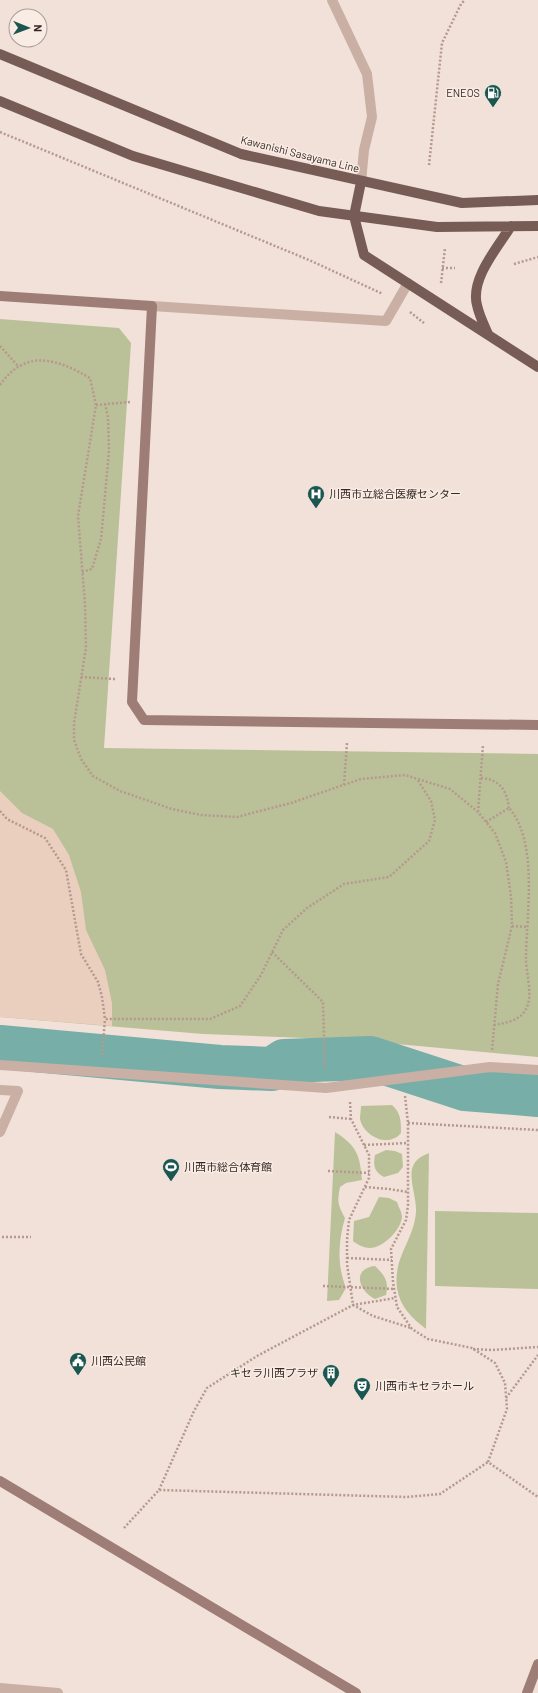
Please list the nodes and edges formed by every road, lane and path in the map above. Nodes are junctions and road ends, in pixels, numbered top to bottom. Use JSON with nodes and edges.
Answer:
{"nodes":[{"id":1,"x":332,"y":0,"type":"edge"},
{"id":2,"x":466,"y":0,"type":"edge"},
{"id":3,"x":0,"y":54,"type":"edge"},
{"id":4,"x":0,"y":101,"type":"edge"},
{"id":5,"x":0,"y":132,"type":"edge"},
{"id":6,"x":428,"y":165,"type":"dead end"},
{"id":7,"x":361,"y":182,"type":"junction"},
{"id":8,"x":538,"y":200,"type":"edge"},
{"id":9,"x":354,"y":216,"type":"junction"},
{"id":10,"x":511,"y":226,"type":"junction"},
{"id":11,"x":538,"y":226,"type":"edge"},
{"id":12,"x":445,"y":248,"type":"dead end"},
{"id":13,"x":538,"y":257,"type":"edge"},
{"id":14,"x":514,"y":264,"type":"dead end"},
{"id":15,"x":442,"y":268,"type":"junction"},
{"id":16,"x":455,"y":268,"type":"dead end"},
{"id":17,"x":408,"y":283,"type":"junction"},
{"id":18,"x":441,"y":283,"type":"dead end"},
{"id":19,"x":0,"y":296,"type":"edge"},
{"id":20,"x":398,"y":303,"type":"junction"},
{"id":21,"x":152,"y":306,"type":"junction"},
{"id":22,"x":424,"y":323,"type":"dead end"},
{"id":23,"x":488,"y":334,"type":"junction"},
{"id":24,"x":0,"y":346,"type":"edge"},
{"id":25,"x":19,"y":367,"type":"dead end"},
{"id":26,"x":538,"y":367,"type":"edge"},
{"id":27,"x":133,"y":402,"type":"dead end"},
{"id":28,"x":105,"y":404,"type":"junction"},
{"id":29,"x":96,"y":405,"type":"dead end"},
{"id":30,"x":82,"y":572,"type":"dead end"},
{"id":31,"x":81,"y":677,"type":"dead end"},
{"id":32,"x":118,"y":679,"type":"dead end"},
{"id":33,"x":538,"y":725,"type":"edge"},
{"id":34,"x":347,"y":743,"type":"dead end"},
{"id":35,"x":483,"y":746,"type":"dead end"},
{"id":36,"x":481,"y":778,"type":"junction"},
{"id":37,"x":344,"y":785,"type":"dead end"},
{"id":38,"x":509,"y":808,"type":"junction"},
{"id":39,"x":0,"y":811,"type":"edge"},
{"id":40,"x":478,"y":812,"type":"junction"},
{"id":41,"x":486,"y":822,"type":"junction"},
{"id":42,"x":529,"y":840,"type":"dead end"},
{"id":43,"x":533,"y":893,"type":"dead end"},
{"id":44,"x":512,"y":926,"type":"junction"},
{"id":45,"x":527,"y":927,"type":"junction"},
{"id":46,"x":272,"y":952,"type":"junction"},
{"id":47,"x":105,"y":1019,"type":"junction"},
{"id":48,"x":494,"y":1025,"type":"junction"},
{"id":49,"x":102,"y":1049,"type":"dead end"},
{"id":50,"x":0,"y":1065,"type":"edge"},
{"id":51,"x":490,"y":1067,"type":"junction"},
{"id":52,"x":325,"y":1068,"type":"dead end"},
{"id":53,"x":538,"y":1070,"type":"edge"},
{"id":54,"x":404,"y":1079,"type":"junction"},
{"id":55,"x":350,"y":1086,"type":"junction"},
{"id":56,"x":0,"y":1090,"type":"edge"},
{"id":57,"x":328,"y":1117,"type":"dead end"},
{"id":58,"x":351,"y":1119,"type":"junction"},
{"id":59,"x":408,"y":1123,"type":"junction"},
{"id":60,"x":538,"y":1130,"type":"edge"},
{"id":61,"x":0,"y":1132,"type":"edge"},
{"id":62,"x":408,"y":1143,"type":"junction"},
{"id":63,"x":364,"y":1145,"type":"junction"},
{"id":64,"x":328,"y":1171,"type":"dead end"},
{"id":65,"x":369,"y":1173,"type":"junction"},
{"id":66,"x":365,"y":1188,"type":"junction"},
{"id":67,"x":408,"y":1192,"type":"junction"},
{"id":68,"x":2,"y":1237,"type":"dead end"},
{"id":69,"x":31,"y":1238,"type":"dead end"},
{"id":70,"x":347,"y":1258,"type":"junction"},
{"id":71,"x":392,"y":1260,"type":"junction"},
{"id":72,"x":323,"y":1286,"type":"dead end"},
{"id":73,"x":350,"y":1287,"type":"junction"},
{"id":74,"x":394,"y":1289,"type":"junction"},
{"id":75,"x":396,"y":1298,"type":"junction"},
{"id":76,"x":353,"y":1304,"type":"junction"},
{"id":77,"x":412,"y":1329,"type":"junction"},
{"id":78,"x":538,"y":1347,"type":"edge"},
{"id":79,"x":472,"y":1348,"type":"junction"},
{"id":80,"x":538,"y":1355,"type":"edge"},
{"id":81,"x":506,"y":1398,"type":"junction"},
{"id":82,"x":488,"y":1462,"type":"junction"},
{"id":83,"x":0,"y":1481,"type":"edge"},
{"id":84,"x":159,"y":1490,"type":"junction"},
{"id":85,"x":538,"y":1497,"type":"edge"},
{"id":86,"x":124,"y":1528,"type":"dead end"},
{"id":87,"x":538,"y":1664,"type":"edge"},
{"id":88,"x":0,"y":1688,"type":"edge"},
{"id":89,"x":38,"y":1692,"type":"edge"},
{"id":90,"x":58,"y":1693,"type":"edge"},
{"id":91,"x":356,"y":1693,"type":"edge"},
{"id":92,"x":527,"y":1693,"type":"edge"}],
"edges":[{"from":1,"to":7,"type":"street"},
{"from":2,"to":6,"type":"path"},
{"from":3,"to":7,"type":"main road","name":"Kawanishi Sasayama Line"},
{"from":4,"to":9,"type":"main road"},
{"from":5,"to":20,"type":"path"},
{"from":7,"to":8,"type":"main road","name":"Kawanishi Sasayama Line"},
{"from":7,"to":9,"type":"main road"},
{"from":9,"to":10,"type":"main road"},
{"from":9,"to":17,"type":"main road"},
{"from":10,"to":11,"type":"main road"},
{"from":10,"to":23,"type":"main road"},
{"from":12,"to":15,"type":"path"},
{"from":13,"to":14,"type":"path"},
{"from":15,"to":16,"type":"path"},
{"from":15,"to":18,"type":"path"},
{"from":17,"to":20,"type":"street"},
{"from":17,"to":23,"type":"main road"},
{"from":19,"to":21,"type":"street"},
{"from":20,"to":21,"type":"street"},
{"from":20,"to":22,"type":"path"},
{"from":21,"to":33,"type":"street"},
{"from":23,"to":26,"type":"main road"},
{"from":24,"to":25,"type":"path"},
{"from":27,"to":28,"type":"path"},
{"from":28,"to":29,"type":"path"},
{"from":28,"to":30,"type":"path"},
{"from":31,"to":32,"type":"path"},
{"from":34,"to":37,"type":"path"},
{"from":35,"to":36,"type":"path"},
{"from":36,"to":38,"type":"path"},
{"from":36,"to":40,"type":"path"},
{"from":38,"to":41,"type":"path"},
{"from":38,"to":42,"type":"path"},
{"from":39,"to":47,"type":"path"},
{"from":40,"to":41,"type":"path"},
{"from":40,"to":46,"type":"path"},
{"from":41,"to":44,"type":"path"},
{"from":43,"to":45,"type":"path"},
{"from":44,"to":45,"type":"path"},
{"from":44,"to":48,"type":"path"},
{"from":45,"to":48,"type":"path"},
{"from":46,"to":47,"type":"path"},
{"from":46,"to":52,"type":"path"},
{"from":47,"to":49,"type":"path"},
{"from":48,"to":51,"type":"path"},
{"from":50,"to":55,"type":"street"},
{"from":51,"to":53,"type":"street"},
{"from":51,"to":54,"type":"street"},
{"from":54,"to":55,"type":"street"},
{"from":54,"to":59,"type":"path"},
{"from":55,"to":58,"type":"path"},
{"from":56,"to":61,"type":"street"},
{"from":57,"to":58,"type":"path"},
{"from":58,"to":63,"type":"path"},
{"from":59,"to":60,"type":"path"},
{"from":59,"to":62,"type":"path"},
{"from":62,"to":63,"type":"path"},
{"from":62,"to":67,"type":"path"},
{"from":63,"to":65,"type":"path"},
{"from":64,"to":65,"type":"path"},
{"from":65,"to":66,"type":"path"},
{"from":66,"to":67,"type":"path"},
{"from":66,"to":70,"type":"path"},
{"from":67,"to":71,"type":"path"},
{"from":68,"to":69,"type":"path"},
{"from":70,"to":71,"type":"path"},
{"from":70,"to":73,"type":"path"},
{"from":71,"to":74,"type":"path"},
{"from":72,"to":73,"type":"path"},
{"from":73,"to":74,"type":"path"},
{"from":73,"to":76,"type":"path"},
{"from":74,"to":75,"type":"path"},
{"from":75,"to":76,"type":"path"},
{"from":75,"to":77,"type":"path"},
{"from":76,"to":77,"type":"path"},
{"from":76,"to":84,"type":"path"},
{"from":77,"to":79,"type":"path"},
{"from":78,"to":79,"type":"path"},
{"from":79,"to":81,"type":"path"},
{"from":80,"to":81,"type":"path"},
{"from":81,"to":82,"type":"path"},
{"from":82,"to":84,"type":"path"},
{"from":82,"to":85,"type":"path"},
{"from":83,"to":91,"type":"street"},
{"from":84,"to":86,"type":"path"},
{"from":87,"to":92,"type":"street"},
{"from":88,"to":89,"type":"street"},
{"from":89,"to":90,"type":"street"}]}
